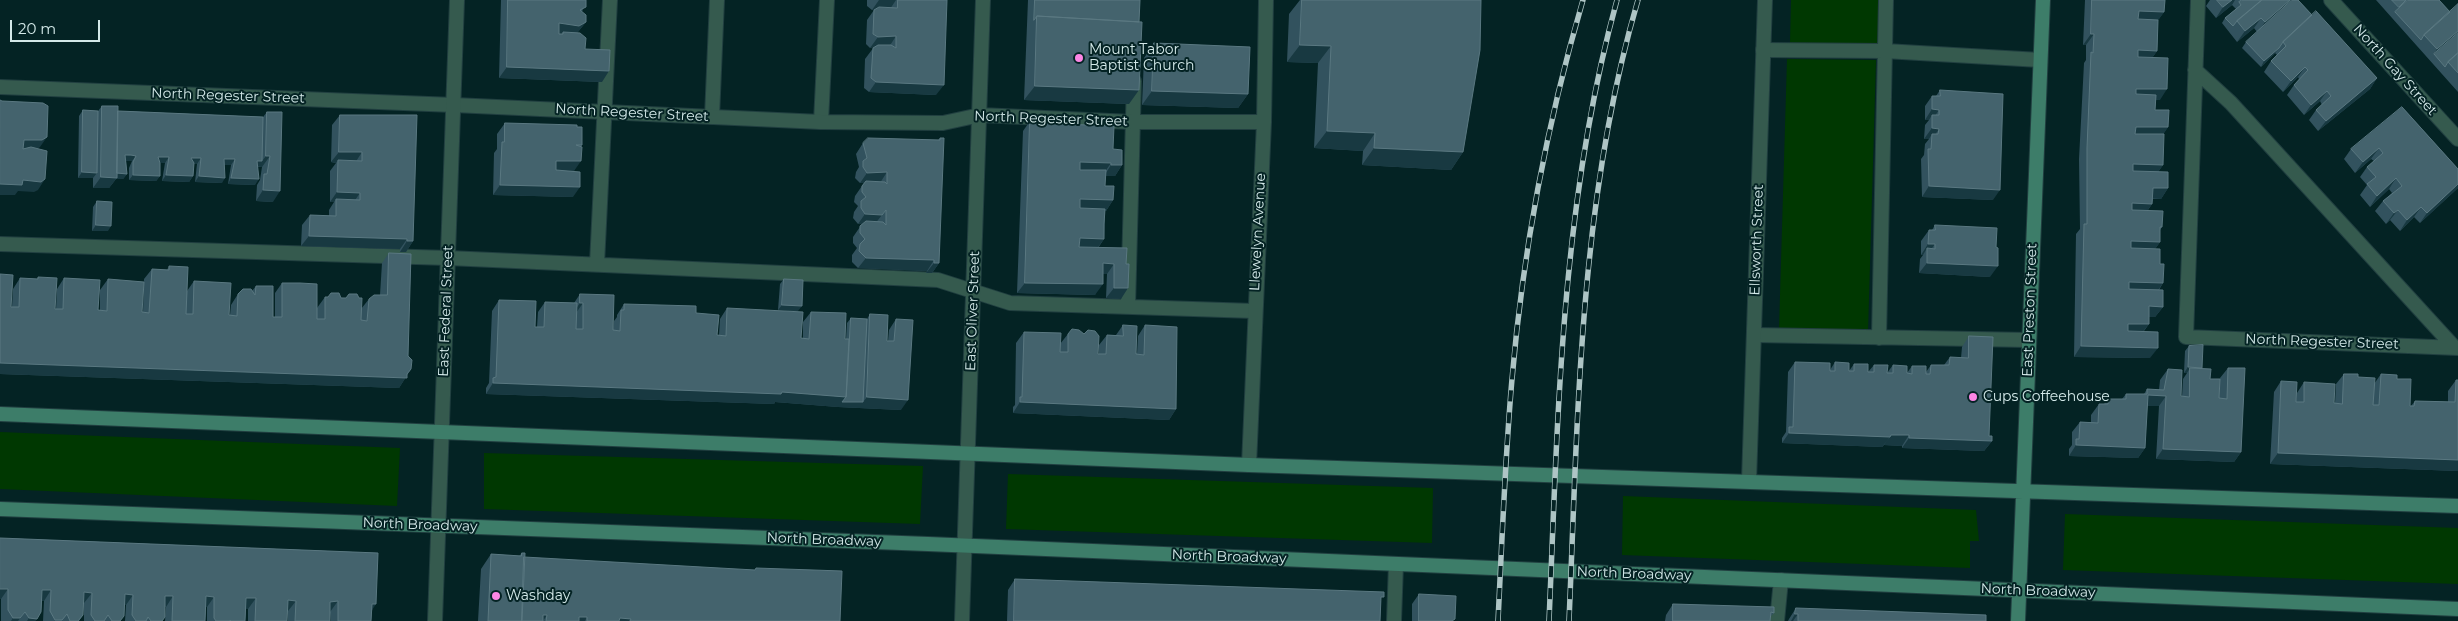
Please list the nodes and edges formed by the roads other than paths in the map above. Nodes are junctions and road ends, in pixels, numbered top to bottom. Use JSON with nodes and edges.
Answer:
{"nodes":[{"id":1,"x":457,"y":0,"type":"edge"},
{"id":2,"x":610,"y":0,"type":"edge"},
{"id":3,"x":717,"y":0,"type":"edge"},
{"id":4,"x":827,"y":0,"type":"edge"},
{"id":5,"x":983,"y":0,"type":"edge"},
{"id":6,"x":1266,"y":0,"type":"edge"},
{"id":7,"x":1765,"y":0,"type":"edge"},
{"id":8,"x":1886,"y":0,"type":"edge"},
{"id":9,"x":2042,"y":0,"type":"edge"},
{"id":10,"x":2198,"y":0,"type":"edge"},
{"id":11,"x":2331,"y":0,"type":"edge"},
{"id":12,"x":1764,"y":50,"type":"junction"},
{"id":13,"x":1885,"y":51,"type":"junction"},
{"id":14,"x":2040,"y":60,"type":"junction"},
{"id":15,"x":1135,"y":66,"type":"edge"},
{"id":16,"x":2196,"y":70,"type":"junction"},
{"id":17,"x":0,"y":88,"type":"edge"},
{"id":18,"x":454,"y":104,"type":"junction"},
{"id":19,"x":606,"y":112,"type":"junction"},
{"id":20,"x":980,"y":114,"type":"junction"},
{"id":21,"x":712,"y":117,"type":"junction"},
{"id":22,"x":821,"y":122,"type":"junction"},
{"id":23,"x":1132,"y":122,"type":"junction"},
{"id":24,"x":1264,"y":122,"type":"junction"},
{"id":25,"x":2458,"y":139,"type":"edge"},
{"id":26,"x":0,"y":244,"type":"edge"},
{"id":27,"x":448,"y":258,"type":"junction"},
{"id":28,"x":597,"y":264,"type":"junction"},
{"id":29,"x":973,"y":292,"type":"junction"},
{"id":30,"x":1128,"y":306,"type":"junction"},
{"id":31,"x":1254,"y":311,"type":"junction"},
{"id":32,"x":1754,"y":335,"type":"junction"},
{"id":33,"x":1878,"y":338,"type":"junction"},
{"id":34,"x":2028,"y":340,"type":"junction"},
{"id":35,"x":2457,"y":348,"type":"edge"},
{"id":36,"x":0,"y":414,"type":"edge"},
{"id":37,"x":442,"y":432,"type":"junction"},
{"id":38,"x":968,"y":453,"type":"junction"},
{"id":39,"x":1249,"y":464,"type":"junction"},
{"id":40,"x":1749,"y":481,"type":"junction"},
{"id":41,"x":2023,"y":491,"type":"junction"},
{"id":42,"x":2458,"y":506,"type":"edge"},
{"id":43,"x":0,"y":509,"type":"edge"},
{"id":44,"x":438,"y":526,"type":"junction"},
{"id":45,"x":964,"y":546,"type":"junction"},
{"id":46,"x":1396,"y":564,"type":"junction"},
{"id":47,"x":1781,"y":580,"type":"junction"},
{"id":48,"x":2019,"y":590,"type":"junction"},
{"id":49,"x":2458,"y":609,"type":"edge"},
{"id":50,"x":435,"y":621,"type":"edge"},
{"id":51,"x":962,"y":621,"type":"edge"},
{"id":52,"x":1394,"y":621,"type":"edge"},
{"id":53,"x":1777,"y":621,"type":"edge"},
{"id":54,"x":2018,"y":621,"type":"edge"}],
"edges":[{"from":1,"to":18,"type":"street","name":"East Federal Street"},
{"from":2,"to":19,"type":"street"},
{"from":3,"to":21,"type":"street"},
{"from":4,"to":22,"type":"street"},
{"from":5,"to":20,"type":"street","name":"East Oliver Street"},
{"from":6,"to":24,"type":"street","name":"Llewelyn Avenue"},
{"from":7,"to":12,"type":"street","name":"Ellsworth Street"},
{"from":8,"to":13,"type":"street"},
{"from":9,"to":14,"type":"main road","name":"East Preston Street"},
{"from":10,"to":16,"type":"street"},
{"from":11,"to":25,"type":"street","name":"North Gay Street"},
{"from":12,"to":13,"type":"street"},
{"from":12,"to":32,"type":"street","name":"Ellsworth Street"},
{"from":13,"to":14,"type":"street"},
{"from":13,"to":33,"type":"street"},
{"from":14,"to":34,"type":"main road","name":"East Preston Street"},
{"from":15,"to":23,"type":"street"},
{"from":16,"to":35,"type":"street"},
{"from":16,"to":35,"type":"street","name":"North Regester Street"},
{"from":17,"to":18,"type":"street","name":"North Regester Street"},
{"from":18,"to":19,"type":"street","name":"North Regester Street"},
{"from":18,"to":27,"type":"street","name":"East Federal Street"},
{"from":19,"to":21,"type":"street","name":"North Regester Street"},
{"from":19,"to":28,"type":"street"},
{"from":20,"to":22,"type":"street","name":"North Regester Street"},
{"from":20,"to":23,"type":"street","name":"North Regester Street"},
{"from":20,"to":29,"type":"street","name":"East Oliver Street"},
{"from":21,"to":22,"type":"street","name":"North Regester Street"},
{"from":23,"to":24,"type":"street","name":"North Regester Street"},
{"from":23,"to":30,"type":"street"},
{"from":24,"to":31,"type":"street","name":"Llewelyn Avenue"},
{"from":26,"to":27,"type":"street"},
{"from":27,"to":28,"type":"street"},
{"from":27,"to":37,"type":"street","name":"East Federal Street"},
{"from":28,"to":29,"type":"street"},
{"from":29,"to":30,"type":"street"},
{"from":29,"to":38,"type":"street","name":"East Oliver Street"},
{"from":30,"to":31,"type":"street"},
{"from":31,"to":39,"type":"street","name":"Llewelyn Avenue"},
{"from":32,"to":33,"type":"street"},
{"from":32,"to":40,"type":"street","name":"Ellsworth Street"},
{"from":33,"to":34,"type":"street"},
{"from":34,"to":41,"type":"main road","name":"East Preston Street"},
{"from":36,"to":37,"type":"main road"},
{"from":37,"to":38,"type":"main road"},
{"from":37,"to":44,"type":"street","name":"East Federal Street"},
{"from":38,"to":39,"type":"main road"},
{"from":38,"to":45,"type":"street","name":"East Oliver Street"},
{"from":39,"to":40,"type":"main road"},
{"from":40,"to":41,"type":"main road"},
{"from":41,"to":42,"type":"main road"},
{"from":41,"to":48,"type":"main road","name":"East Preston Street"},
{"from":43,"to":44,"type":"main road","name":"North Broadway"},
{"from":44,"to":45,"type":"main road","name":"North Broadway"},
{"from":44,"to":50,"type":"street","name":"East Federal Street"},
{"from":45,"to":46,"type":"main road","name":"North Broadway"},
{"from":45,"to":51,"type":"street","name":"East Oliver Street"},
{"from":46,"to":47,"type":"main road","name":"North Broadway"},
{"from":46,"to":52,"type":"street"},
{"from":47,"to":48,"type":"main road","name":"North Broadway"},
{"from":47,"to":53,"type":"street"},
{"from":48,"to":49,"type":"main road","name":"North Broadway"},
{"from":48,"to":54,"type":"main road","name":"East Preston Street"}]}
